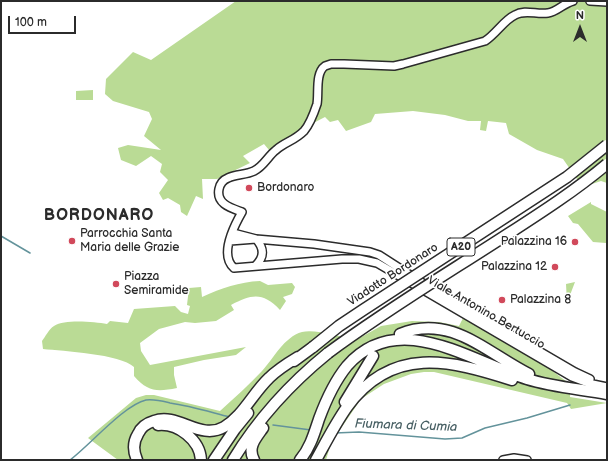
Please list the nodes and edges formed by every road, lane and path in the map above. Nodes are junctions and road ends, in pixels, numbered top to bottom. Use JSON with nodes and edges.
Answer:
{"nodes":[{"id":1,"x":573,"y":1,"type":"edge"},
{"id":2,"x":590,"y":1,"type":"edge"},
{"id":3,"x":607,"y":2,"type":"edge"},
{"id":4,"x":607,"y":145,"type":"edge"},
{"id":5,"x":607,"y":164,"type":"edge"},
{"id":6,"x":233,"y":233,"type":"junction"},
{"id":7,"x":256,"y":239,"type":"junction"},
{"id":8,"x":230,"y":241,"type":"junction"},
{"id":9,"x":255,"y":266,"type":"junction"},
{"id":10,"x":400,"y":334,"type":"dead end"},
{"id":11,"x":328,"y":353,"type":"junction"},
{"id":12,"x":373,"y":356,"type":"dead end"},
{"id":13,"x":298,"y":357,"type":"junction"},
{"id":14,"x":607,"y":383,"type":"edge"},
{"id":15,"x":567,"y":387,"type":"junction"},
{"id":16,"x":607,"y":387,"type":"edge"},
{"id":17,"x":544,"y":388,"type":"junction"},
{"id":18,"x":607,"y":394,"type":"edge"},
{"id":19,"x":607,"y":400,"type":"edge"},
{"id":20,"x":137,"y":460,"type":"edge"},
{"id":21,"x":140,"y":460,"type":"edge"},
{"id":22,"x":201,"y":460,"type":"edge"},
{"id":23,"x":214,"y":460,"type":"edge"},
{"id":24,"x":233,"y":460,"type":"edge"},
{"id":25,"x":254,"y":460,"type":"edge"},
{"id":26,"x":300,"y":460,"type":"edge"},
{"id":27,"x":305,"y":460,"type":"edge"},
{"id":28,"x":313,"y":460,"type":"edge"},
{"id":29,"x":316,"y":460,"type":"edge"},
{"id":30,"x":503,"y":460,"type":"edge"},
{"id":31,"x":527,"y":460,"type":"edge"}],
"edges":[{"from":1,"to":6,"type":"street"},
{"from":2,"to":3,"type":"street"},
{"from":4,"to":13,"type":"highway","name":"Viadotto Bordonaro","number":"A20","bridge":true},
{"from":5,"to":11,"type":"highway","number":"A20","bridge":true},
{"from":6,"to":7,"type":"street"},
{"from":6,"to":8,"type":"street"},
{"from":7,"to":8,"type":"street"},
{"from":7,"to":9,"type":"street"},
{"from":7,"to":14,"type":"street","name":"Viale Antonino Bertuccio"},
{"from":8,"to":9,"type":"street","name":"Viale Antonino Bertuccio"},
{"from":9,"to":16,"type":"street","name":"Viale Antonino Bertuccio"},
{"from":10,"to":15,"type":"highway"},
{"from":11,"to":24,"type":"highway","number":"A20"},
{"from":11,"to":25,"type":"highway"},
{"from":12,"to":28,"type":"highway"},
{"from":13,"to":20,"type":"highway"},
{"from":13,"to":23,"type":"highway","number":"A20"},
{"from":15,"to":18,"type":"highway"},
{"from":15,"to":26,"type":"highway"},
{"from":17,"to":19,"type":"highway"},
{"from":17,"to":27,"type":"highway"},
{"from":17,"to":29,"type":"highway"},
{"from":21,"to":22,"type":"highway"},
{"from":30,"to":31,"type":"street"}]}
